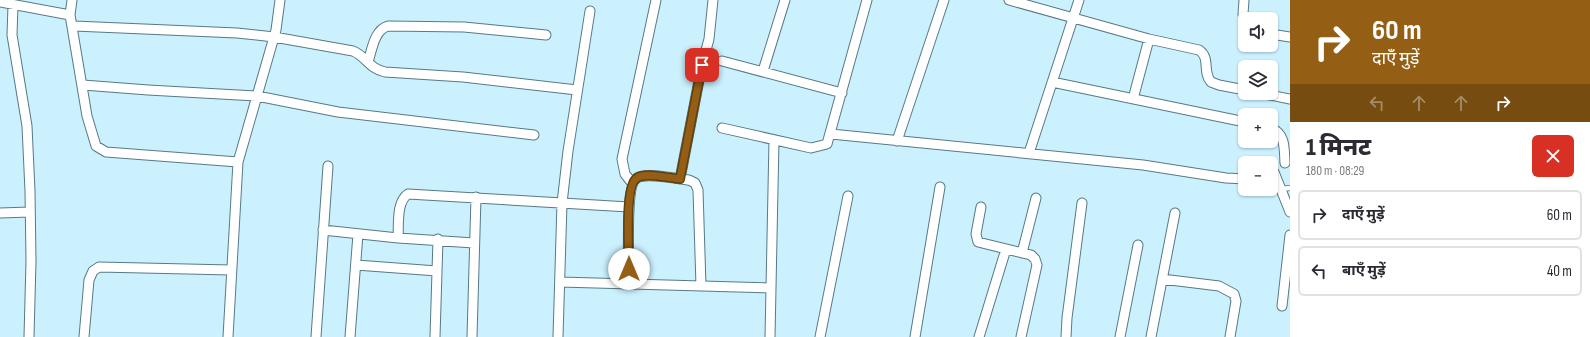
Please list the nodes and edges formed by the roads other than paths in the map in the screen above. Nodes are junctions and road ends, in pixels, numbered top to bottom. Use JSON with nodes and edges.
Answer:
{"nodes":[{"id":1,"x":72,"y":0,"type":"edge"},
{"id":2,"x":280,"y":0,"type":"edge"},
{"id":3,"x":656,"y":0,"type":"edge"},
{"id":4,"x":713,"y":0,"type":"edge"},
{"id":5,"x":785,"y":0,"type":"edge"},
{"id":6,"x":868,"y":0,"type":"edge"},
{"id":7,"x":944,"y":0,"type":"edge"},
{"id":8,"x":1010,"y":0,"type":"edge"},
{"id":9,"x":1079,"y":0,"type":"edge"},
{"id":10,"x":1244,"y":0,"type":"edge"},
{"id":11,"x":0,"y":2,"type":"edge"},
{"id":12,"x":13,"y":5,"type":"junction"},
{"id":13,"x":590,"y":11,"type":"dead end"},
{"id":14,"x":1243,"y":12,"type":"edge"},
{"id":15,"x":70,"y":15,"type":"junction"},
{"id":16,"x":1073,"y":18,"type":"junction"},
{"id":17,"x":74,"y":26,"type":"junction"},
{"id":18,"x":546,"y":35,"type":"dead end"},
{"id":19,"x":1278,"y":35,"type":"edge"},
{"id":20,"x":274,"y":37,"type":"junction"},
{"id":21,"x":1290,"y":37,"type":"edge"},
{"id":22,"x":1149,"y":39,"type":"junction"},
{"id":23,"x":722,"y":61,"type":"dead end"},
{"id":24,"x":368,"y":62,"type":"junction"},
{"id":25,"x":763,"y":71,"type":"junction"},
{"id":26,"x":1052,"y":82,"type":"junction"},
{"id":27,"x":83,"y":85,"type":"junction"},
{"id":28,"x":1238,"y":89,"type":"edge"},
{"id":29,"x":576,"y":90,"type":"junction"},
{"id":30,"x":842,"y":93,"type":"junction"},
{"id":31,"x":257,"y":96,"type":"junction"},
{"id":32,"x":1278,"y":97,"type":"edge"},
{"id":33,"x":1133,"y":99,"type":"junction"},
{"id":34,"x":1290,"y":99,"type":"edge"},
{"id":35,"x":1238,"y":121,"type":"edge"},
{"id":36,"x":722,"y":128,"type":"dead end"},
{"id":37,"x":1278,"y":133,"type":"edge"},
{"id":38,"x":831,"y":134,"type":"junction"},
{"id":39,"x":534,"y":135,"type":"dead end"},
{"id":40,"x":774,"y":140,"type":"junction"},
{"id":41,"x":897,"y":141,"type":"junction"},
{"id":42,"x":1029,"y":153,"type":"junction"},
{"id":43,"x":1288,"y":161,"type":"edge"},
{"id":44,"x":238,"y":162,"type":"junction"},
{"id":45,"x":328,"y":166,"type":"dead end"},
{"id":46,"x":1278,"y":168,"type":"edge"},
{"id":47,"x":680,"y":179,"type":"junction"},
{"id":48,"x":1238,"y":179,"type":"edge"},
{"id":49,"x":1278,"y":179,"type":"edge"},
{"id":50,"x":632,"y":183,"type":"junction"},
{"id":51,"x":940,"y":187,"type":"dead end"},
{"id":52,"x":1286,"y":188,"type":"edge"},
{"id":53,"x":848,"y":196,"type":"dead end"},
{"id":54,"x":476,"y":197,"type":"junction"},
{"id":55,"x":1036,"y":198,"type":"dead end"},
{"id":56,"x":562,"y":203,"type":"junction"},
{"id":57,"x":1082,"y":203,"type":"dead end"},
{"id":58,"x":629,"y":207,"type":"junction"},
{"id":59,"x":981,"y":207,"type":"dead end"},
{"id":60,"x":30,"y":212,"type":"junction"},
{"id":61,"x":1290,"y":212,"type":"edge"},
{"id":62,"x":1175,"y":213,"type":"dead end"},
{"id":63,"x":0,"y":214,"type":"edge"},
{"id":64,"x":323,"y":230,"type":"junction"},
{"id":65,"x":358,"y":234,"type":"junction"},
{"id":66,"x":1290,"y":235,"type":"edge"},
{"id":67,"x":398,"y":238,"type":"junction"},
{"id":68,"x":438,"y":240,"type":"junction"},
{"id":69,"x":474,"y":243,"type":"junction"},
{"id":70,"x":1138,"y":245,"type":"dead end"},
{"id":71,"x":1006,"y":249,"type":"junction"},
{"id":72,"x":1022,"y":253,"type":"junction"},
{"id":73,"x":356,"y":265,"type":"junction"},
{"id":74,"x":231,"y":270,"type":"junction"},
{"id":75,"x":437,"y":270,"type":"junction"},
{"id":76,"x":1162,"y":279,"type":"junction"},
{"id":77,"x":560,"y":282,"type":"junction"},
{"id":78,"x":628,"y":284,"type":"junction"},
{"id":79,"x":701,"y":286,"type":"junction"},
{"id":80,"x":772,"y":288,"type":"junction"},
{"id":81,"x":1282,"y":306,"type":"dead end"},
{"id":82,"x":29,"y":337,"type":"edge"},
{"id":83,"x":84,"y":337,"type":"edge"},
{"id":84,"x":228,"y":337,"type":"edge"},
{"id":85,"x":316,"y":337,"type":"edge"},
{"id":86,"x":350,"y":337,"type":"edge"},
{"id":87,"x":435,"y":337,"type":"edge"},
{"id":88,"x":472,"y":337,"type":"edge"},
{"id":89,"x":558,"y":337,"type":"edge"},
{"id":90,"x":770,"y":337,"type":"edge"},
{"id":91,"x":820,"y":337,"type":"edge"},
{"id":92,"x":914,"y":337,"type":"edge"},
{"id":93,"x":979,"y":337,"type":"edge"},
{"id":94,"x":1021,"y":337,"type":"edge"},
{"id":95,"x":1066,"y":337,"type":"edge"},
{"id":96,"x":1120,"y":337,"type":"edge"},
{"id":97,"x":1150,"y":337,"type":"edge"},
{"id":98,"x":1230,"y":337,"type":"edge"}],
"edges":[{"from":1,"to":15,"type":"street"},
{"from":2,"to":20,"type":"street"},
{"from":3,"to":50,"type":"street"},
{"from":4,"to":47,"type":"street"},
{"from":5,"to":25,"type":"street"},
{"from":6,"to":30,"type":"street"},
{"from":7,"to":41,"type":"street"},
{"from":8,"to":16,"type":"street"},
{"from":9,"to":16,"type":"street"},
{"from":10,"to":14,"type":"street"},
{"from":11,"to":12,"type":"street"},
{"from":12,"to":15,"type":"street"},
{"from":12,"to":60,"type":"street"},
{"from":13,"to":29,"type":"street"},
{"from":15,"to":17,"type":"street"},
{"from":16,"to":22,"type":"street"},
{"from":16,"to":26,"type":"street"},
{"from":17,"to":20,"type":"street"},
{"from":17,"to":27,"type":"street"},
{"from":18,"to":24,"type":"street"},
{"from":19,"to":21,"type":"street"},
{"from":20,"to":24,"type":"street"},
{"from":20,"to":31,"type":"street"},
{"from":22,"to":28,"type":"street"},
{"from":22,"to":33,"type":"street"},
{"from":23,"to":25,"type":"street"},
{"from":24,"to":29,"type":"street"},
{"from":25,"to":30,"type":"street"},
{"from":26,"to":33,"type":"street"},
{"from":26,"to":42,"type":"street"},
{"from":27,"to":31,"type":"street"},
{"from":27,"to":44,"type":"street"},
{"from":29,"to":56,"type":"street"},
{"from":30,"to":38,"type":"street"},
{"from":31,"to":39,"type":"street"},
{"from":31,"to":44,"type":"street"},
{"from":32,"to":34,"type":"street"},
{"from":33,"to":35,"type":"street"},
{"from":36,"to":40,"type":"street"},
{"from":37,"to":43,"type":"street"},
{"from":38,"to":40,"type":"street"},
{"from":38,"to":41,"type":"street"},
{"from":40,"to":80,"type":"street"},
{"from":41,"to":42,"type":"street"},
{"from":42,"to":48,"type":"street"},
{"from":43,"to":46,"type":"street"},
{"from":44,"to":74,"type":"street"},
{"from":45,"to":64,"type":"street"},
{"from":47,"to":50,"type":"street"},
{"from":47,"to":79,"type":"street"},
{"from":49,"to":52,"type":"street"},
{"from":50,"to":58,"type":"street"},
{"from":51,"to":92,"type":"street"},
{"from":52,"to":61,"type":"street"},
{"from":53,"to":91,"type":"street"},
{"from":54,"to":56,"type":"street"},
{"from":54,"to":67,"type":"street"},
{"from":54,"to":69,"type":"street"},
{"from":55,"to":72,"type":"street"},
{"from":56,"to":58,"type":"street"},
{"from":56,"to":77,"type":"street"},
{"from":57,"to":95,"type":"street"},
{"from":58,"to":78,"type":"street"},
{"from":59,"to":71,"type":"street"},
{"from":60,"to":63,"type":"street"},
{"from":60,"to":82,"type":"street"},
{"from":62,"to":76,"type":"street"},
{"from":64,"to":65,"type":"street"},
{"from":64,"to":85,"type":"street"},
{"from":65,"to":67,"type":"street"},
{"from":65,"to":73,"type":"street"},
{"from":66,"to":81,"type":"street"},
{"from":67,"to":68,"type":"street"},
{"from":68,"to":69,"type":"street"},
{"from":68,"to":75,"type":"street"},
{"from":69,"to":88,"type":"street"},
{"from":70,"to":96,"type":"street"},
{"from":71,"to":72,"type":"street"},
{"from":71,"to":93,"type":"street"},
{"from":72,"to":94,"type":"street"},
{"from":73,"to":75,"type":"street"},
{"from":73,"to":86,"type":"street"},
{"from":74,"to":83,"type":"street"},
{"from":74,"to":84,"type":"street"},
{"from":75,"to":87,"type":"street"},
{"from":76,"to":97,"type":"street"},
{"from":76,"to":98,"type":"street"},
{"from":77,"to":78,"type":"street"},
{"from":77,"to":89,"type":"street"},
{"from":78,"to":79,"type":"street"},
{"from":79,"to":80,"type":"street"},
{"from":80,"to":90,"type":"street"}]}
